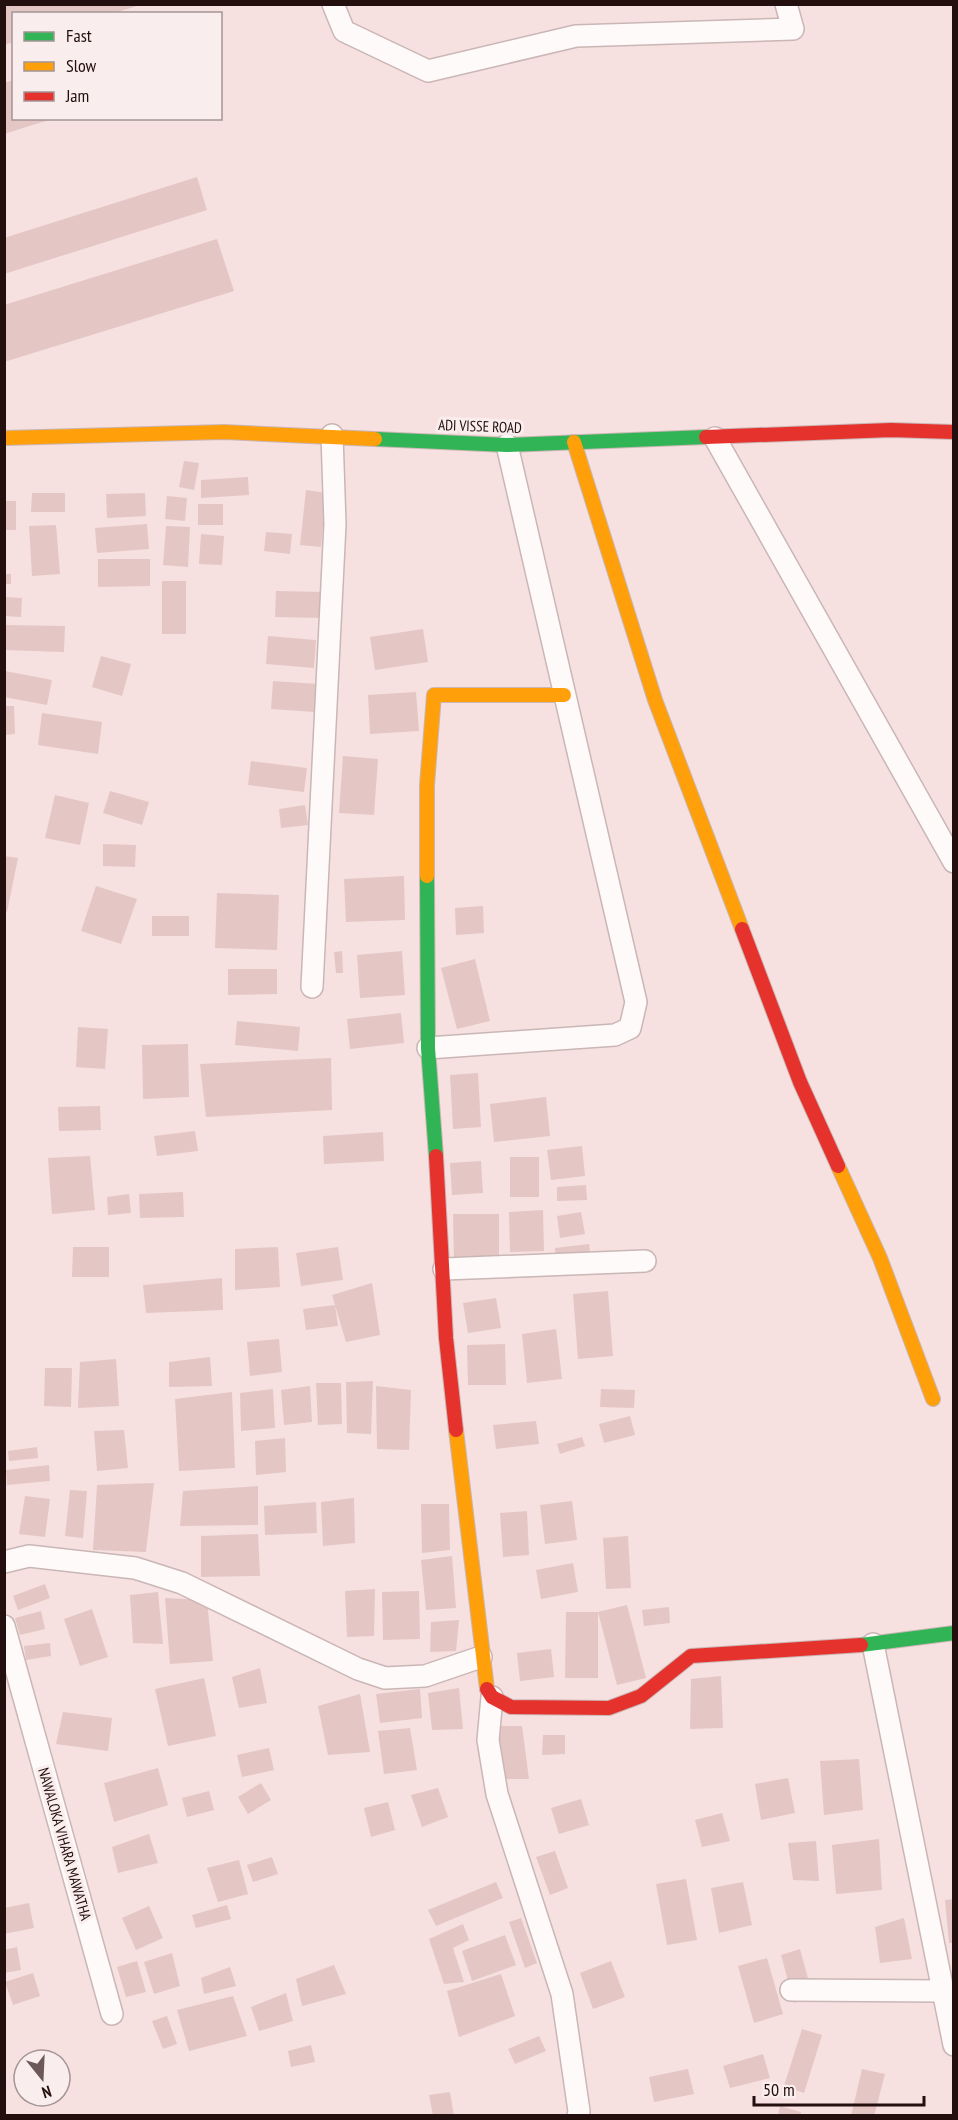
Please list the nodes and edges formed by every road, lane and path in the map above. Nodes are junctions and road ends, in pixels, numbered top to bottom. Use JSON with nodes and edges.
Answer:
{"nodes":[{"id":1,"x":333,"y":4,"type":"edge"},
{"id":2,"x":786,"y":4,"type":"edge"},
{"id":3,"x":954,"y":432,"type":"edge"},
{"id":4,"x":332,"y":435,"type":"junction"},
{"id":5,"x":4,"y":438,"type":"edge"},
{"id":6,"x":715,"y":438,"type":"junction"},
{"id":7,"x":574,"y":442,"type":"junction"},
{"id":8,"x":507,"y":445,"type":"junction"},
{"id":9,"x":564,"y":695,"type":"junction"},
{"id":10,"x":954,"y":862,"type":"edge"},
{"id":11,"x":312,"y":987,"type":"dead end"},
{"id":12,"x":428,"y":1048,"type":"junction"},
{"id":13,"x":645,"y":1261,"type":"dead end"},
{"id":14,"x":444,"y":1269,"type":"junction"},
{"id":15,"x":933,"y":1399,"type":"dead end"},
{"id":16,"x":4,"y":1562,"type":"edge"},
{"id":17,"x":4,"y":1626,"type":"edge"},
{"id":18,"x":954,"y":1633,"type":"edge"},
{"id":19,"x":873,"y":1644,"type":"junction"},
{"id":20,"x":481,"y":1657,"type":"junction"},
{"id":21,"x":13,"y":1691,"type":"edge"},
{"id":22,"x":492,"y":1697,"type":"junction"},
{"id":23,"x":791,"y":1989,"type":"dead end"},
{"id":24,"x":942,"y":1991,"type":"junction"},
{"id":25,"x":112,"y":2014,"type":"dead end"},
{"id":26,"x":954,"y":2045,"type":"edge"},
{"id":27,"x":578,"y":2115,"type":"edge"}],
"edges":[{"from":1,"to":2,"type":"street"},
{"from":3,"to":6,"type":"street","name":"ADI VISSE ROAD"},
{"from":4,"to":5,"type":"street","name":"ADI VISSE ROAD"},
{"from":4,"to":8,"type":"street","name":"ADI VISSE ROAD"},
{"from":4,"to":11,"type":"street"},
{"from":6,"to":7,"type":"street","name":"ADI VISSE ROAD"},
{"from":6,"to":10,"type":"street"},
{"from":7,"to":8,"type":"street","name":"ADI VISSE ROAD"},
{"from":7,"to":15,"type":"street"},
{"from":8,"to":9,"type":"street"},
{"from":9,"to":12,"type":"street"},
{"from":9,"to":12,"type":"street"},
{"from":12,"to":14,"type":"street"},
{"from":13,"to":14,"type":"street"},
{"from":14,"to":20,"type":"street"},
{"from":16,"to":20,"type":"street"},
{"from":17,"to":21,"type":"street","name":"NAWALOKA VIHARA MAWATHA"},
{"from":18,"to":19,"type":"street"},
{"from":19,"to":22,"type":"street"},
{"from":19,"to":24,"type":"street"},
{"from":20,"to":22,"type":"street"},
{"from":21,"to":25,"type":"street","name":"NAWALOKA VIHARA MAWATHA"},
{"from":22,"to":27,"type":"street"},
{"from":23,"to":24,"type":"street"},
{"from":24,"to":26,"type":"street"}]}
